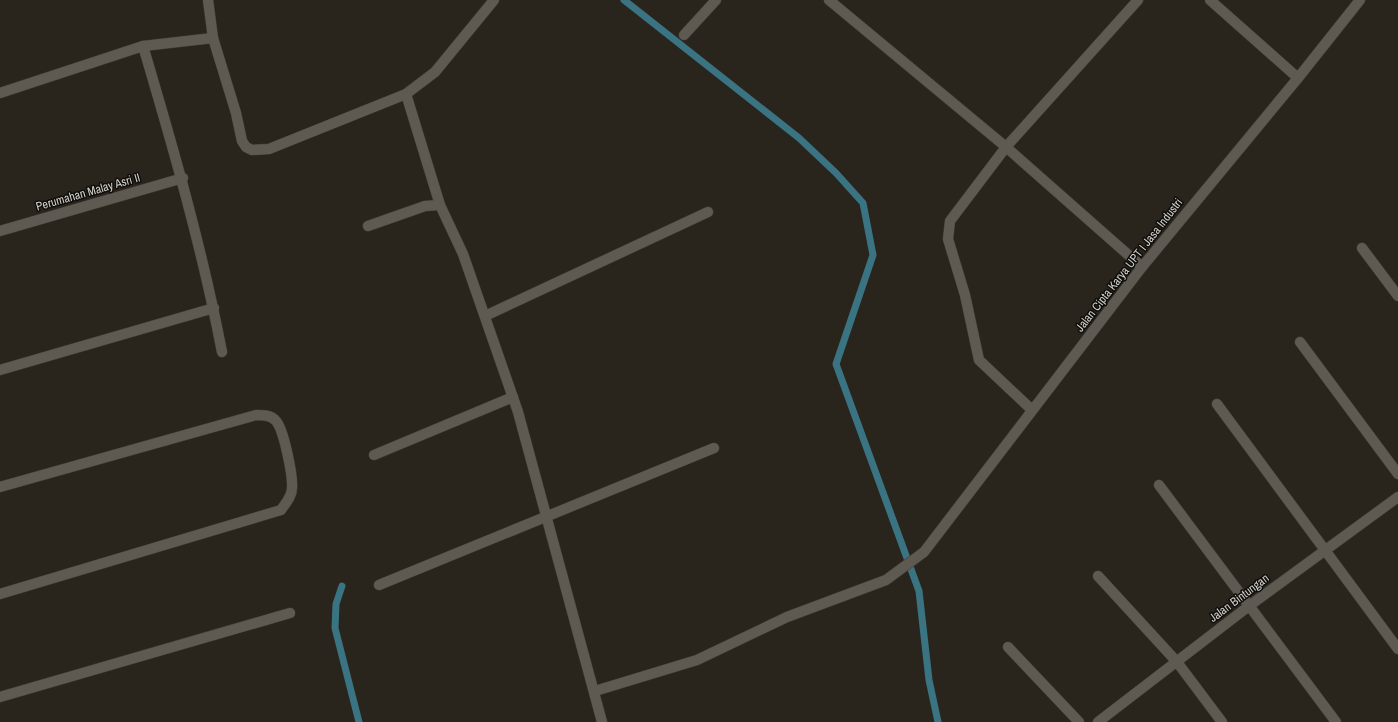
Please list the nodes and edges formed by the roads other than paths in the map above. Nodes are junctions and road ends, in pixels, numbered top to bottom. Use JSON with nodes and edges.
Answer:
{"nodes":[{"id":1,"x":208,"y":0,"type":"edge"},
{"id":2,"x":494,"y":0,"type":"edge"},
{"id":3,"x":716,"y":0,"type":"edge"},
{"id":4,"x":829,"y":0,"type":"edge"},
{"id":5,"x":1138,"y":0,"type":"edge"},
{"id":6,"x":1210,"y":0,"type":"edge"},
{"id":7,"x":1360,"y":0,"type":"edge"},
{"id":8,"x":684,"y":35,"type":"dead end"},
{"id":9,"x":213,"y":38,"type":"junction"},
{"id":10,"x":143,"y":46,"type":"junction"},
{"id":11,"x":1298,"y":78,"type":"junction"},
{"id":12,"x":0,"y":93,"type":"edge"},
{"id":13,"x":406,"y":94,"type":"junction"},
{"id":14,"x":1006,"y":148,"type":"junction"},
{"id":15,"x":182,"y":178,"type":"junction"},
{"id":16,"x":440,"y":205,"type":"junction"},
{"id":17,"x":708,"y":212,"type":"dead end"},
{"id":18,"x":368,"y":226,"type":"dead end"},
{"id":19,"x":0,"y":231,"type":"edge"},
{"id":20,"x":1362,"y":248,"type":"dead end"},
{"id":21,"x":1142,"y":267,"type":"junction"},
{"id":22,"x":1398,"y":296,"type":"edge"},
{"id":23,"x":214,"y":308,"type":"junction"},
{"id":24,"x":485,"y":316,"type":"junction"},
{"id":25,"x":1300,"y":342,"type":"dead end"},
{"id":26,"x":222,"y":352,"type":"dead end"},
{"id":27,"x":0,"y":370,"type":"edge"},
{"id":28,"x":513,"y":397,"type":"junction"},
{"id":29,"x":1217,"y":404,"type":"dead end"},
{"id":30,"x":1032,"y":410,"type":"junction"},
{"id":31,"x":714,"y":448,"type":"dead end"},
{"id":32,"x":374,"y":455,"type":"dead end"},
{"id":33,"x":1398,"y":474,"type":"edge"},
{"id":34,"x":1159,"y":485,"type":"dead end"},
{"id":35,"x":0,"y":487,"type":"edge"},
{"id":36,"x":1398,"y":497,"type":"edge"},
{"id":37,"x":548,"y":515,"type":"junction"},
{"id":38,"x":1325,"y":550,"type":"junction"},
{"id":39,"x":1098,"y":576,"type":"dead end"},
{"id":40,"x":379,"y":585,"type":"dead end"},
{"id":41,"x":0,"y":594,"type":"edge"},
{"id":42,"x":1249,"y":606,"type":"junction"},
{"id":43,"x":290,"y":613,"type":"dead end"},
{"id":44,"x":1008,"y":647,"type":"dead end"},
{"id":45,"x":1398,"y":648,"type":"edge"},
{"id":46,"x":1177,"y":662,"type":"junction"},
{"id":47,"x":595,"y":691,"type":"junction"},
{"id":48,"x":0,"y":698,"type":"edge"},
{"id":49,"x":602,"y":722,"type":"edge"},
{"id":50,"x":1079,"y":722,"type":"edge"},
{"id":51,"x":1098,"y":722,"type":"edge"},
{"id":52,"x":1222,"y":722,"type":"edge"},
{"id":53,"x":1336,"y":722,"type":"edge"}],
"edges":[{"from":1,"to":9,"type":"street"},
{"from":2,"to":13,"type":"street"},
{"from":3,"to":8,"type":"street"},
{"from":4,"to":14,"type":"street"},
{"from":5,"to":14,"type":"street"},
{"from":6,"to":11,"type":"street"},
{"from":7,"to":11,"type":"street","name":"Jalan Cipta Karya UPT I Jasa Industri"},
{"from":9,"to":10,"type":"street"},
{"from":9,"to":13,"type":"street"},
{"from":10,"to":12,"type":"street"},
{"from":10,"to":15,"type":"street"},
{"from":11,"to":21,"type":"street","name":"Jalan Cipta Karya UPT I Jasa Industri"},
{"from":13,"to":16,"type":"street"},
{"from":14,"to":21,"type":"street"},
{"from":14,"to":30,"type":"street"},
{"from":15,"to":19,"type":"street","name":"Perumahan Malay Asri II"},
{"from":15,"to":23,"type":"street"},
{"from":16,"to":18,"type":"street"},
{"from":16,"to":24,"type":"street"},
{"from":17,"to":24,"type":"street"},
{"from":20,"to":22,"type":"street"},
{"from":21,"to":30,"type":"street","name":"Jalan Cipta Karya UPT I Jasa Industri"},
{"from":23,"to":26,"type":"street"},
{"from":23,"to":27,"type":"street"},
{"from":24,"to":28,"type":"street"},
{"from":25,"to":33,"type":"street"},
{"from":28,"to":32,"type":"street"},
{"from":28,"to":37,"type":"street"},
{"from":29,"to":38,"type":"street"},
{"from":30,"to":47,"type":"street","name":"Jalan Cipta Karya UPT I Jasa Industri"},
{"from":31,"to":37,"type":"street"},
{"from":34,"to":42,"type":"street"},
{"from":35,"to":41,"type":"street"},
{"from":36,"to":38,"type":"street","name":"Jalan Bintungan"},
{"from":37,"to":40,"type":"street"},
{"from":37,"to":47,"type":"street"},
{"from":38,"to":42,"type":"street","name":"Jalan Bintungan"},
{"from":38,"to":45,"type":"street"},
{"from":39,"to":46,"type":"street"},
{"from":42,"to":46,"type":"street","name":"Jalan Bintungan"},
{"from":42,"to":53,"type":"street"},
{"from":43,"to":48,"type":"street"},
{"from":44,"to":50,"type":"street"},
{"from":46,"to":51,"type":"street","name":"Jalan Bintungan"},
{"from":46,"to":52,"type":"street"},
{"from":47,"to":49,"type":"street"}]}
